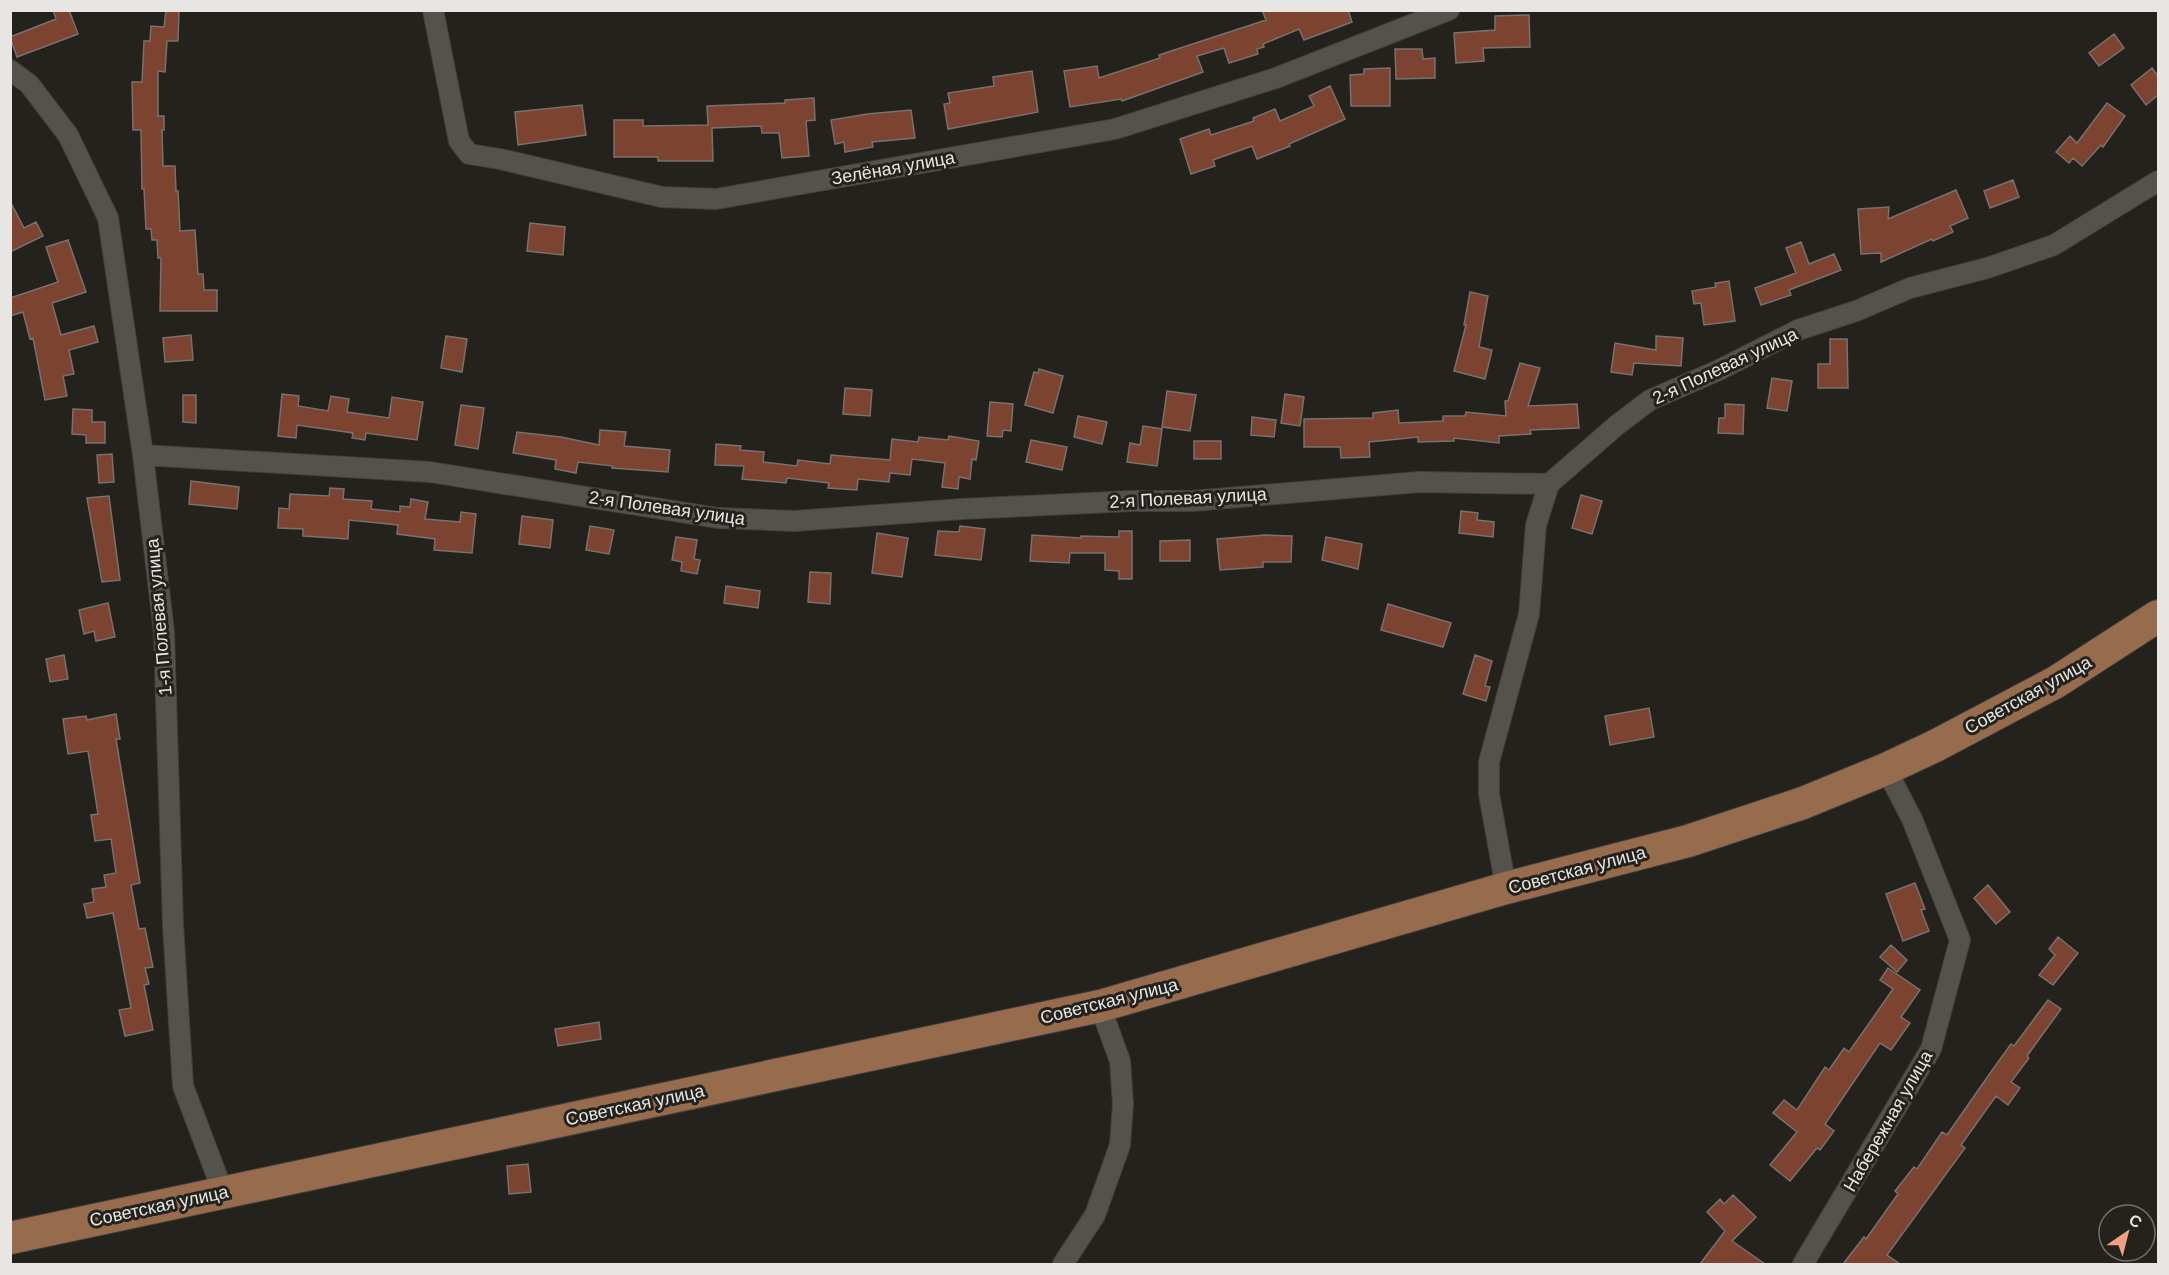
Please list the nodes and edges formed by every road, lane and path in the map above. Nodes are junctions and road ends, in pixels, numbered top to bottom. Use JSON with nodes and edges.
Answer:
{"nodes":[{"id":1,"x":433,"y":10,"type":"edge"},
{"id":2,"x":1449,"y":10,"type":"edge"},
{"id":3,"x":10,"y":70,"type":"edge"},
{"id":4,"x":2158,"y":181,"type":"edge"},
{"id":5,"x":143,"y":455,"type":"junction"},
{"id":6,"x":1549,"y":484,"type":"junction"},
{"id":7,"x":2158,"y":616,"type":"edge"},
{"id":8,"x":1886,"y":769,"type":"junction"},
{"id":9,"x":1506,"y":888,"type":"junction"},
{"id":10,"x":1100,"y":1006,"type":"junction"},
{"id":11,"x":223,"y":1192,"type":"junction"},
{"id":12,"x":21,"y":1236,"type":"edge"},
{"id":13,"x":1063,"y":1264,"type":"edge"},
{"id":14,"x":1803,"y":1264,"type":"edge"}],
"edges":[{"from":1,"to":2,"type":"street","name":"Зелёная улица"},
{"from":3,"to":5,"type":"street","name":"1-я Полевая улица"},
{"from":4,"to":6,"type":"street","name":"2-я Полевая улица"},
{"from":5,"to":6,"type":"street","name":"2-я Полевая улица"},
{"from":5,"to":11,"type":"street","name":"1-я Полевая улица"},
{"from":6,"to":9,"type":"street"},
{"from":7,"to":8,"type":"main road","name":"Советская улица"},
{"from":8,"to":9,"type":"main road","name":"Советская улица"},
{"from":8,"to":14,"type":"street","name":"Набережная улица"},
{"from":9,"to":10,"type":"main road","name":"Советская улица"},
{"from":10,"to":11,"type":"main road","name":"Советская улица"},
{"from":10,"to":13,"type":"street"},
{"from":11,"to":12,"type":"main road","name":"Советская улица"}]}
